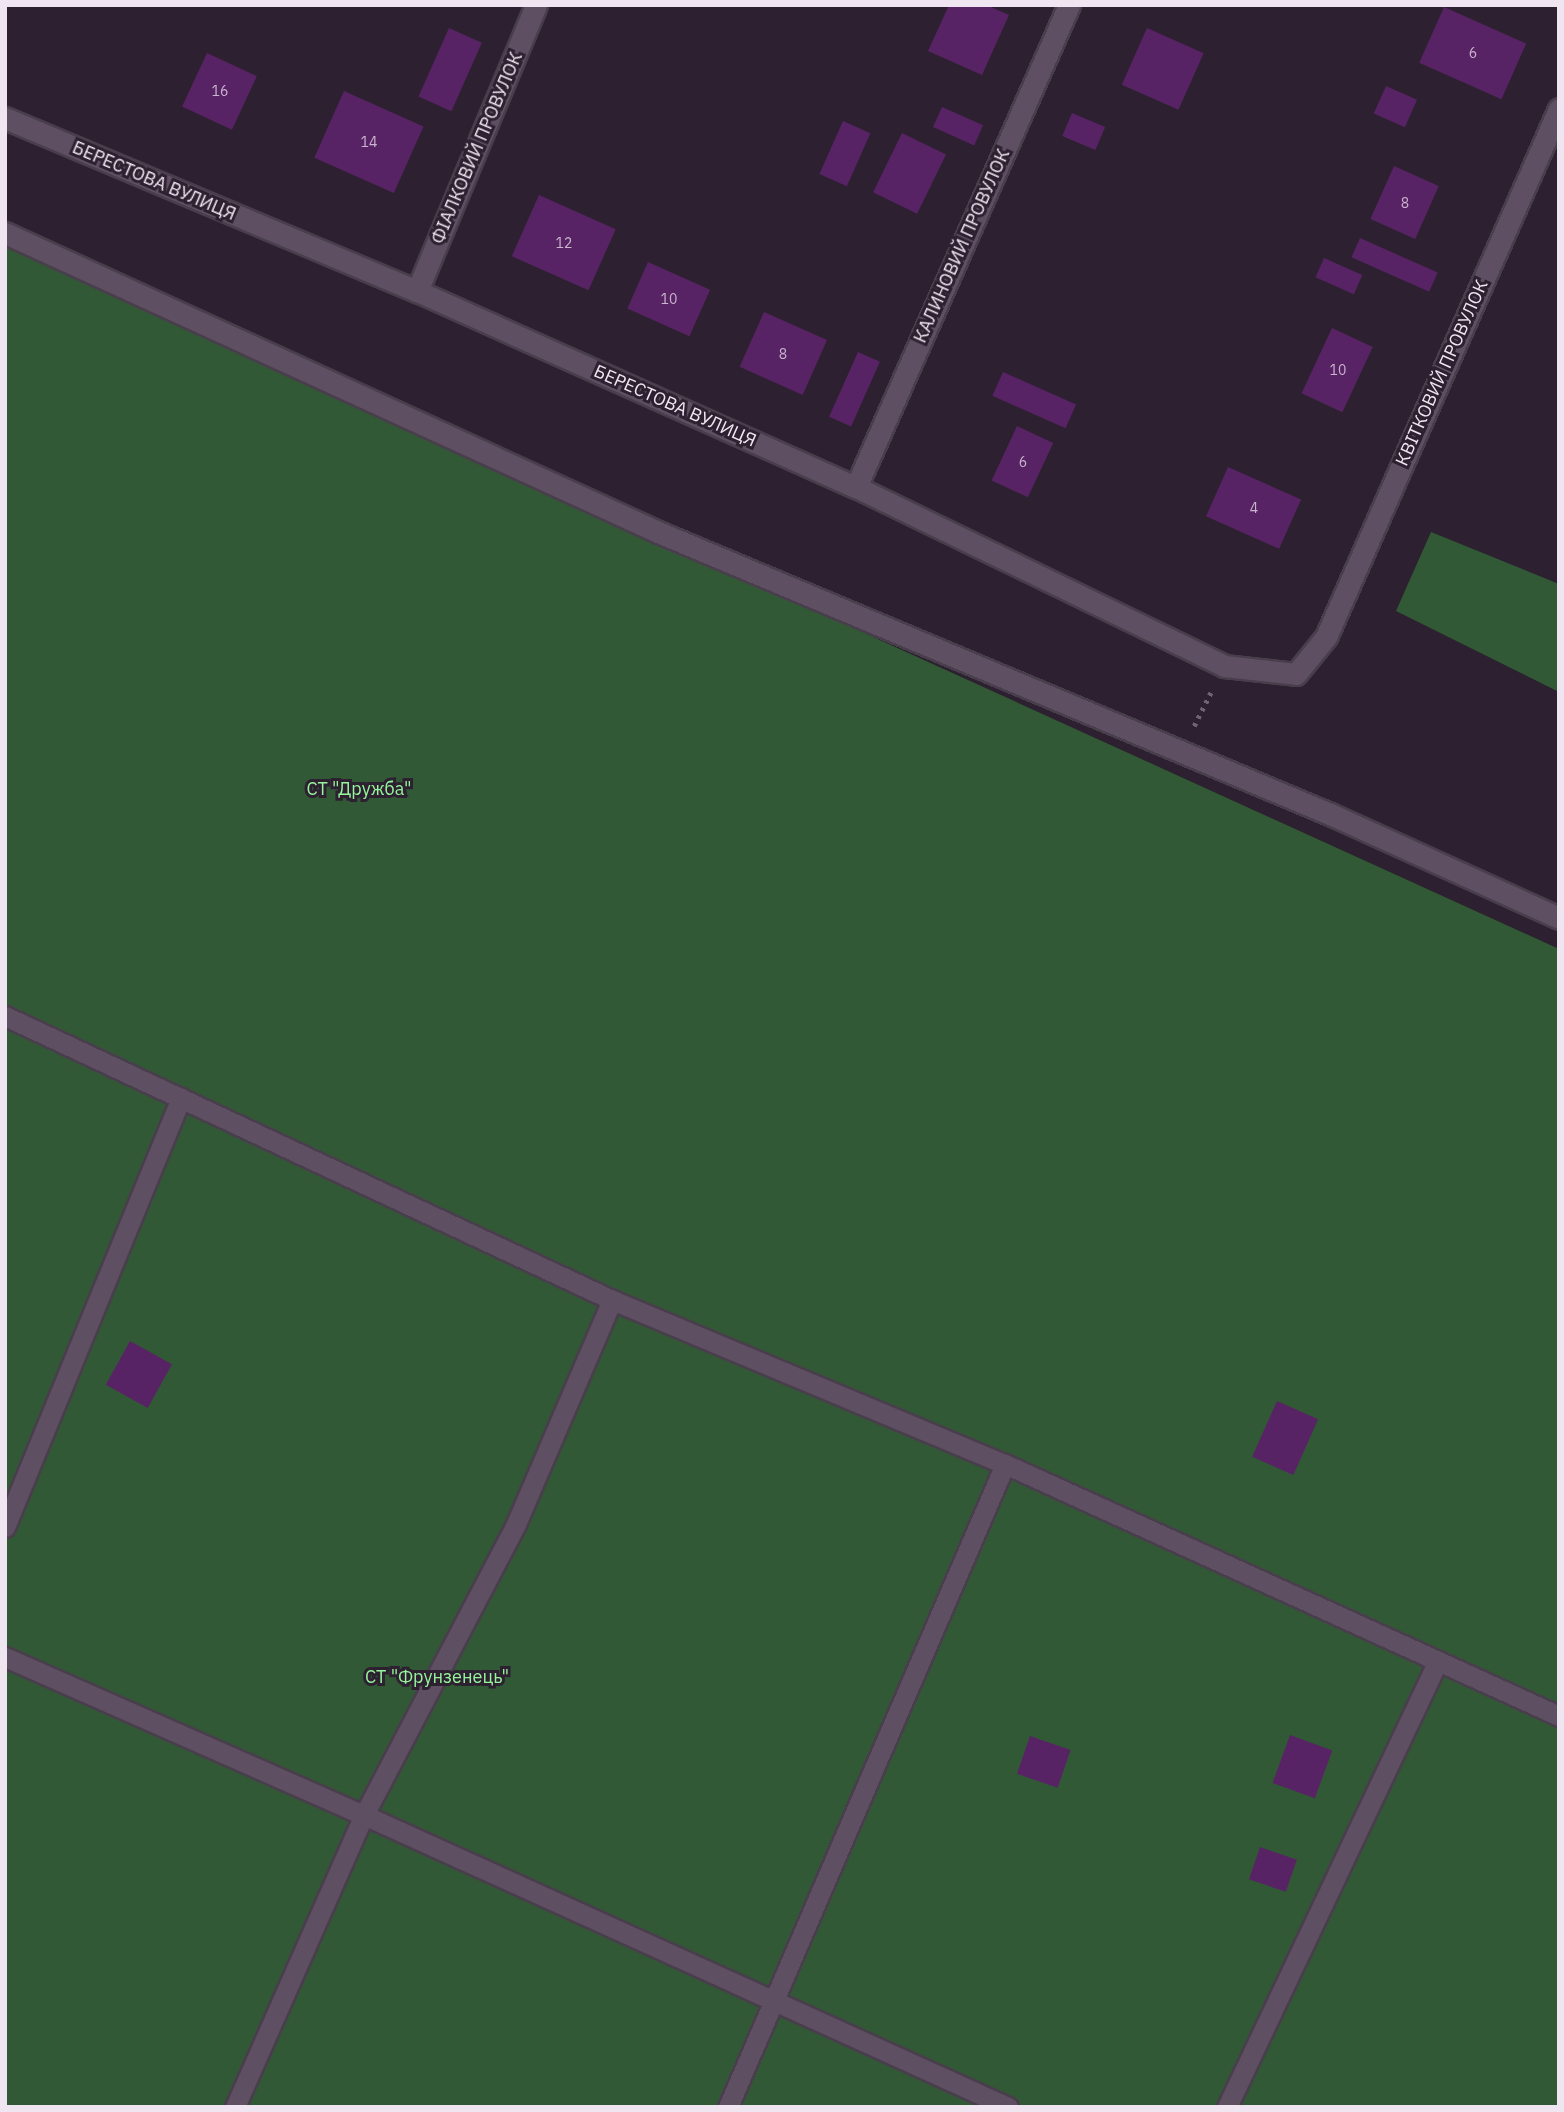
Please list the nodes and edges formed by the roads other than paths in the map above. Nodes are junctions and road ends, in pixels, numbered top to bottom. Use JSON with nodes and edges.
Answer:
{"nodes":[{"id":1,"x":536,"y":5,"type":"edge"},
{"id":2,"x":1069,"y":5,"type":"edge"},
{"id":3,"x":1559,"y":109,"type":"edge"},
{"id":4,"x":5,"y":118,"type":"edge"},
{"id":5,"x":5,"y":233,"type":"edge"},
{"id":6,"x":417,"y":291,"type":"junction"},
{"id":7,"x":856,"y":487,"type":"junction"},
{"id":8,"x":1326,"y":637,"type":"joint"},
{"id":9,"x":1559,"y":918,"type":"edge"},
{"id":10,"x":5,"y":1016,"type":"edge"},
{"id":11,"x":181,"y":1098,"type":"junction"},
{"id":12,"x":612,"y":1300,"type":"junction"},
{"id":13,"x":1004,"y":1464,"type":"junction"},
{"id":14,"x":5,"y":1527,"type":"edge"},
{"id":15,"x":5,"y":1657,"type":"edge"},
{"id":16,"x":1437,"y":1662,"type":"junction"},
{"id":17,"x":1559,"y":1716,"type":"edge"},
{"id":18,"x":364,"y":1815,"type":"junction"},
{"id":19,"x":778,"y":2001,"type":"junction"},
{"id":20,"x":235,"y":2107,"type":"edge"},
{"id":21,"x":729,"y":2107,"type":"edge"},
{"id":22,"x":1009,"y":2107,"type":"edge"},
{"id":23,"x":1227,"y":2107,"type":"edge"}],
"edges":[{"from":1,"to":6,"type":"street","name":"ФІАЛКОВИЙ ПРОВУЛОК"},
{"from":2,"to":7,"type":"street","name":"КАЛИНОВИЙ ПРОВУЛОК"},
{"from":3,"to":8,"type":"street","name":"КВІТКОВИЙ ПРОВУЛОК"},
{"from":4,"to":6,"type":"street","name":"БЕРЕСТОВА ВУЛИЦЯ"},
{"from":5,"to":9,"type":"street"},
{"from":6,"to":7,"type":"street","name":"БЕРЕСТОВА ВУЛИЦЯ"},
{"from":7,"to":8,"type":"street","name":"БЕРЕСТОВА ВУЛИЦЯ"},
{"from":10,"to":11,"type":"lane"},
{"from":11,"to":12,"type":"lane"},
{"from":11,"to":14,"type":"lane"},
{"from":12,"to":13,"type":"lane"},
{"from":12,"to":18,"type":"lane"},
{"from":13,"to":16,"type":"lane"},
{"from":13,"to":19,"type":"lane"},
{"from":15,"to":18,"type":"lane"},
{"from":16,"to":17,"type":"lane"},
{"from":16,"to":23,"type":"lane"},
{"from":18,"to":19,"type":"lane"},
{"from":18,"to":20,"type":"lane"},
{"from":19,"to":21,"type":"lane"},
{"from":19,"to":22,"type":"lane"}]}
